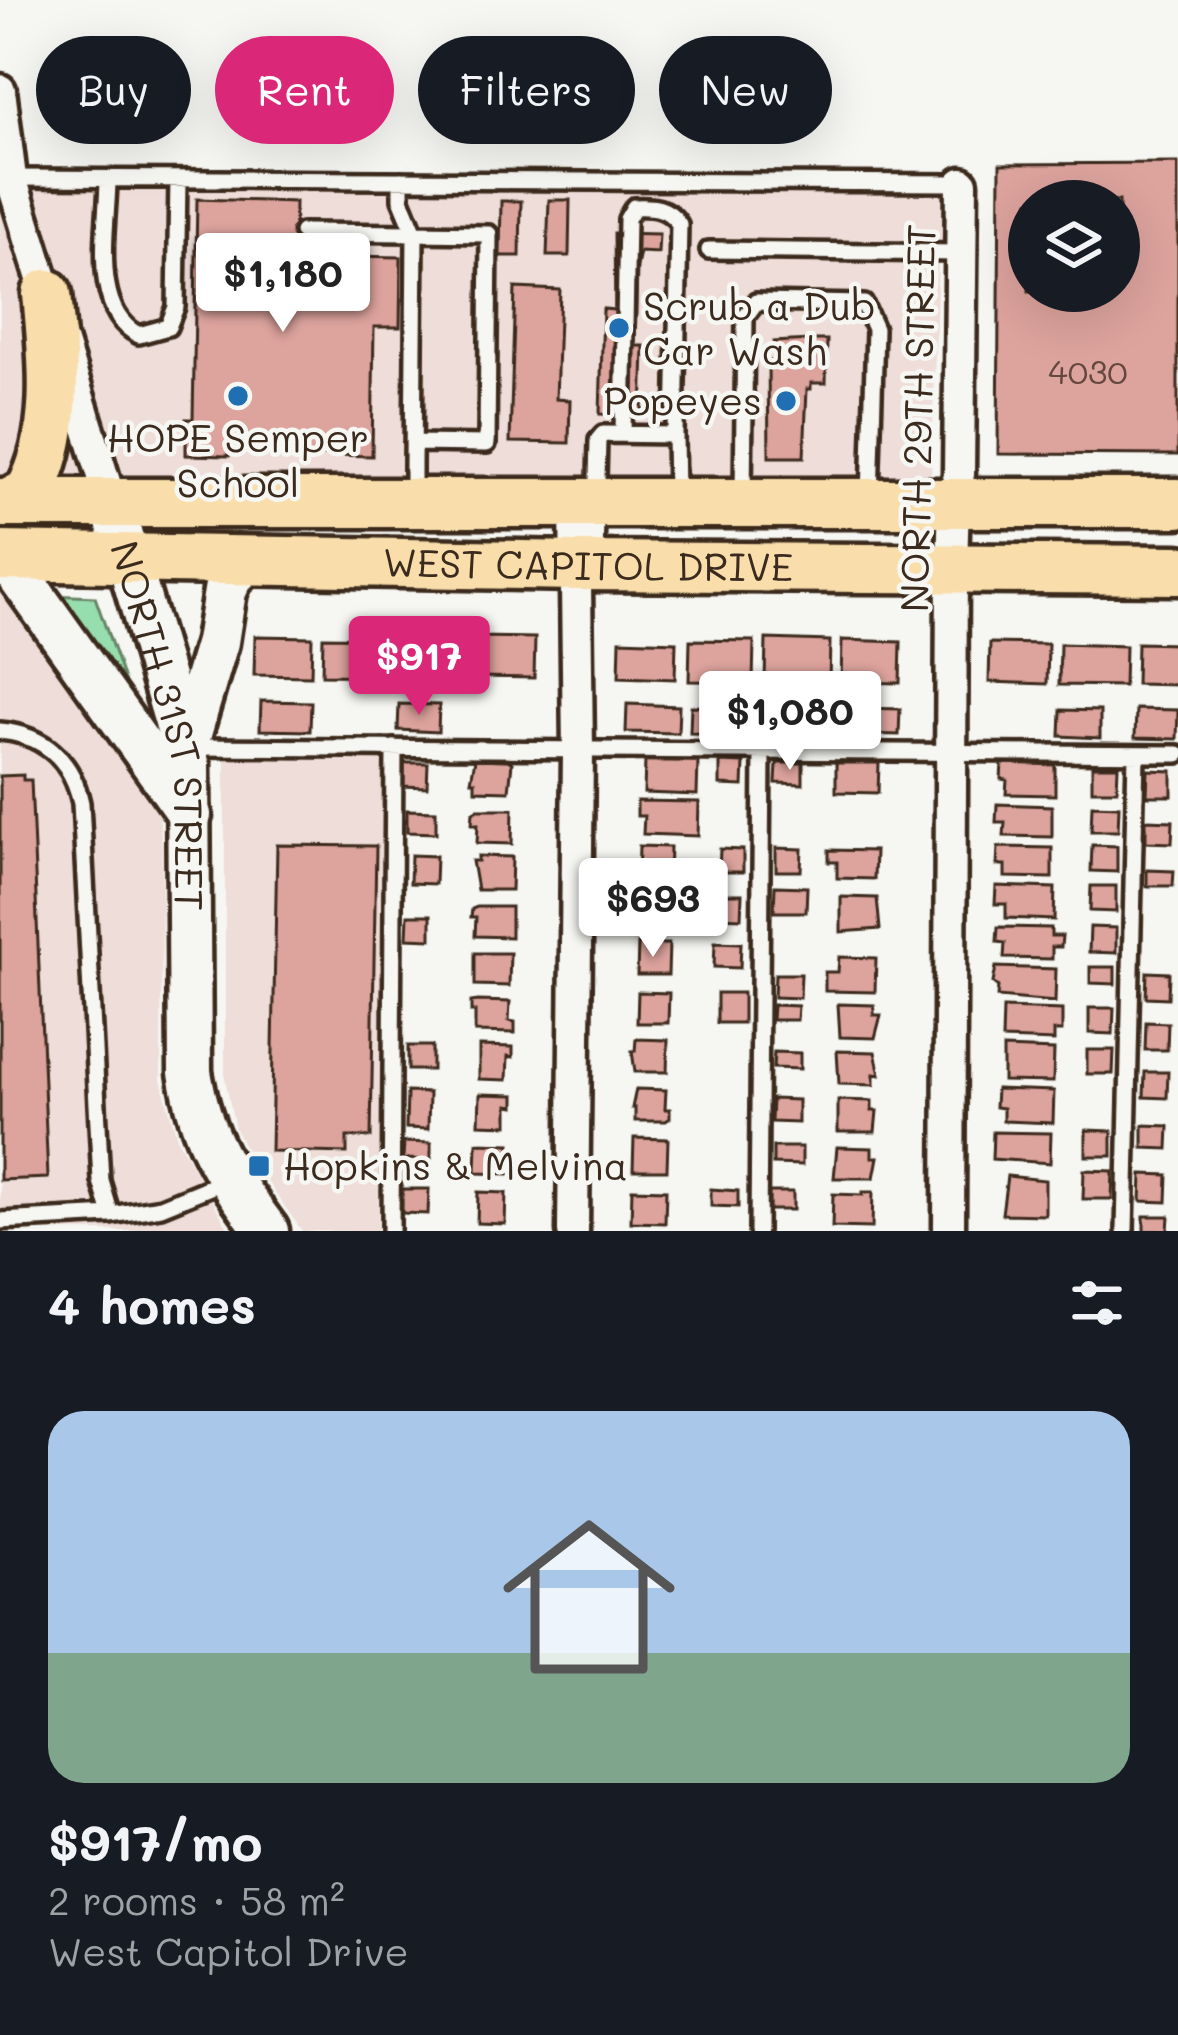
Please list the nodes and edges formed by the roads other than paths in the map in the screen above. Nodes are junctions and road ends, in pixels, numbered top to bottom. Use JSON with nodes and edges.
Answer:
{"nodes":[{"id":1,"x":0,"y":90,"type":"edge"},
{"id":2,"x":6,"y":178,"type":"edge"},
{"id":3,"x":108,"y":179,"type":"junction"},
{"id":4,"x":178,"y":179,"type":"junction"},
{"id":5,"x":400,"y":180,"type":"junction"},
{"id":6,"x":962,"y":182,"type":"joint"},
{"id":7,"x":302,"y":232,"type":"dead end"},
{"id":8,"x":415,"y":233,"type":"junction"},
{"id":9,"x":710,"y":250,"type":"dead end"},
{"id":10,"x":960,"y":254,"type":"junction"},
{"id":11,"x":47,"y":294,"type":"junction"},
{"id":12,"x":623,"y":434,"type":"junction"},
{"id":13,"x":675,"y":435,"type":"junction"},
{"id":14,"x":413,"y":443,"type":"junction"},
{"id":15,"x":743,"y":501,"type":"junction"},
{"id":16,"x":870,"y":501,"type":"junction"},
{"id":17,"x":954,"y":501,"type":"junction"},
{"id":18,"x":586,"y":502,"type":"junction"},
{"id":19,"x":676,"y":502,"type":"junction"},
{"id":20,"x":5,"y":503,"type":"edge"},
{"id":21,"x":413,"y":503,"type":"junction"},
{"id":22,"x":1178,"y":503,"type":"edge"},
{"id":23,"x":112,"y":505,"type":"junction"},
{"id":24,"x":3,"y":556,"type":"edge"},
{"id":25,"x":129,"y":558,"type":"junction"},
{"id":26,"x":249,"y":560,"type":"junction"},
{"id":27,"x":586,"y":566,"type":"junction"},
{"id":28,"x":952,"y":566,"type":"junction"},
{"id":29,"x":1178,"y":570,"type":"edge"},
{"id":30,"x":0,"y":731,"type":"edge"},
{"id":31,"x":186,"y":746,"type":"junction"},
{"id":32,"x":394,"y":748,"type":"junction"},
{"id":33,"x":578,"y":752,"type":"junction"},
{"id":34,"x":762,"y":752,"type":"junction"},
{"id":35,"x":951,"y":753,"type":"junction"},
{"id":36,"x":1136,"y":754,"type":"junction"},
{"id":37,"x":1178,"y":754,"type":"edge"},
{"id":38,"x":191,"y":816,"type":"junction"},
{"id":39,"x":222,"y":1168,"type":"junction"},
{"id":40,"x":111,"y":1215,"type":"junction"},
{"id":41,"x":0,"y":1221,"type":"edge"},
{"id":42,"x":267,"y":1231,"type":"edge"},
{"id":43,"x":391,"y":1231,"type":"edge"},
{"id":44,"x":573,"y":1231,"type":"edge"},
{"id":45,"x":758,"y":1231,"type":"edge"},
{"id":46,"x":949,"y":1231,"type":"edge"},
{"id":47,"x":1125,"y":1231,"type":"edge"}],
"edges":[{"from":1,"to":2,"type":"street","name":"NORTH 31ST STREET"},
{"from":2,"to":3,"type":"lane"},
{"from":2,"to":11,"type":"street","name":"NORTH 31ST STREET"},
{"from":3,"to":4,"type":"lane"},
{"from":3,"to":4,"type":"lane"},
{"from":4,"to":5,"type":"lane"},
{"from":5,"to":6,"type":"lane"},
{"from":5,"to":8,"type":"lane"},
{"from":6,"to":10,"type":"street","name":"NORTH 29TH STREET"},
{"from":7,"to":8,"type":"lane"},
{"from":8,"to":14,"type":"lane"},
{"from":8,"to":14,"type":"lane"},
{"from":9,"to":10,"type":"lane"},
{"from":10,"to":17,"type":"street","name":"NORTH 29TH STREET"},
{"from":11,"to":20,"type":"main road"},
{"from":11,"to":23,"type":"street","name":"NORTH 31ST STREET"},
{"from":12,"to":13,"type":"lane"},
{"from":12,"to":13,"type":"lane"},
{"from":12,"to":18,"type":"lane"},
{"from":13,"to":19,"type":"lane"},
{"from":14,"to":21,"type":"lane"},
{"from":15,"to":16,"type":"main road","name":"WEST CAPITOL DRIVE"},
{"from":15,"to":16,"type":"lane"},
{"from":15,"to":19,"type":"main road","name":"WEST CAPITOL DRIVE"},
{"from":16,"to":17,"type":"main road","name":"WEST CAPITOL DRIVE"},
{"from":17,"to":22,"type":"main road","name":"WEST CAPITOL DRIVE"},
{"from":17,"to":28,"type":"street","name":"NORTH 29TH STREET"},
{"from":18,"to":19,"type":"main road","name":"WEST CAPITOL DRIVE"},
{"from":18,"to":21,"type":"main road","name":"WEST CAPITOL DRIVE"},
{"from":18,"to":27,"type":"street"},
{"from":20,"to":23,"type":"main road","name":"WEST CAPITOL DRIVE"},
{"from":21,"to":23,"type":"main road","name":"WEST CAPITOL DRIVE"},
{"from":23,"to":25,"type":"main road","name":"NORTH 31ST STREET"},
{"from":24,"to":25,"type":"main road","name":"WEST CAPITOL DRIVE"},
{"from":24,"to":38,"type":"main road"},
{"from":25,"to":26,"type":"main road","name":"WEST CAPITOL DRIVE"},
{"from":25,"to":31,"type":"main road","name":"NORTH 31ST STREET"},
{"from":26,"to":27,"type":"main road","name":"WEST CAPITOL DRIVE"},
{"from":26,"to":31,"type":"main road"},
{"from":27,"to":28,"type":"main road","name":"WEST CAPITOL DRIVE"},
{"from":27,"to":33,"type":"street"},
{"from":28,"to":29,"type":"main road","name":"WEST CAPITOL DRIVE"},
{"from":28,"to":35,"type":"street","name":"NORTH 29TH STREET"},
{"from":30,"to":40,"type":"lane"},
{"from":31,"to":32,"type":"lane"},
{"from":31,"to":38,"type":"main road","name":"NORTH 31ST STREET"},
{"from":32,"to":33,"type":"lane"},
{"from":32,"to":43,"type":"lane"},
{"from":33,"to":34,"type":"lane"},
{"from":33,"to":44,"type":"street"},
{"from":34,"to":35,"type":"lane"},
{"from":34,"to":45,"type":"lane"},
{"from":35,"to":36,"type":"lane"},
{"from":35,"to":46,"type":"street","name":"NORTH 29TH STREET"},
{"from":36,"to":37,"type":"lane"},
{"from":36,"to":47,"type":"lane"},
{"from":38,"to":39,"type":"main road","name":"NORTH 31ST STREET"},
{"from":39,"to":40,"type":"lane"},
{"from":39,"to":42,"type":"main road","name":"NORTH 31ST STREET"},
{"from":40,"to":41,"type":"lane"}]}
